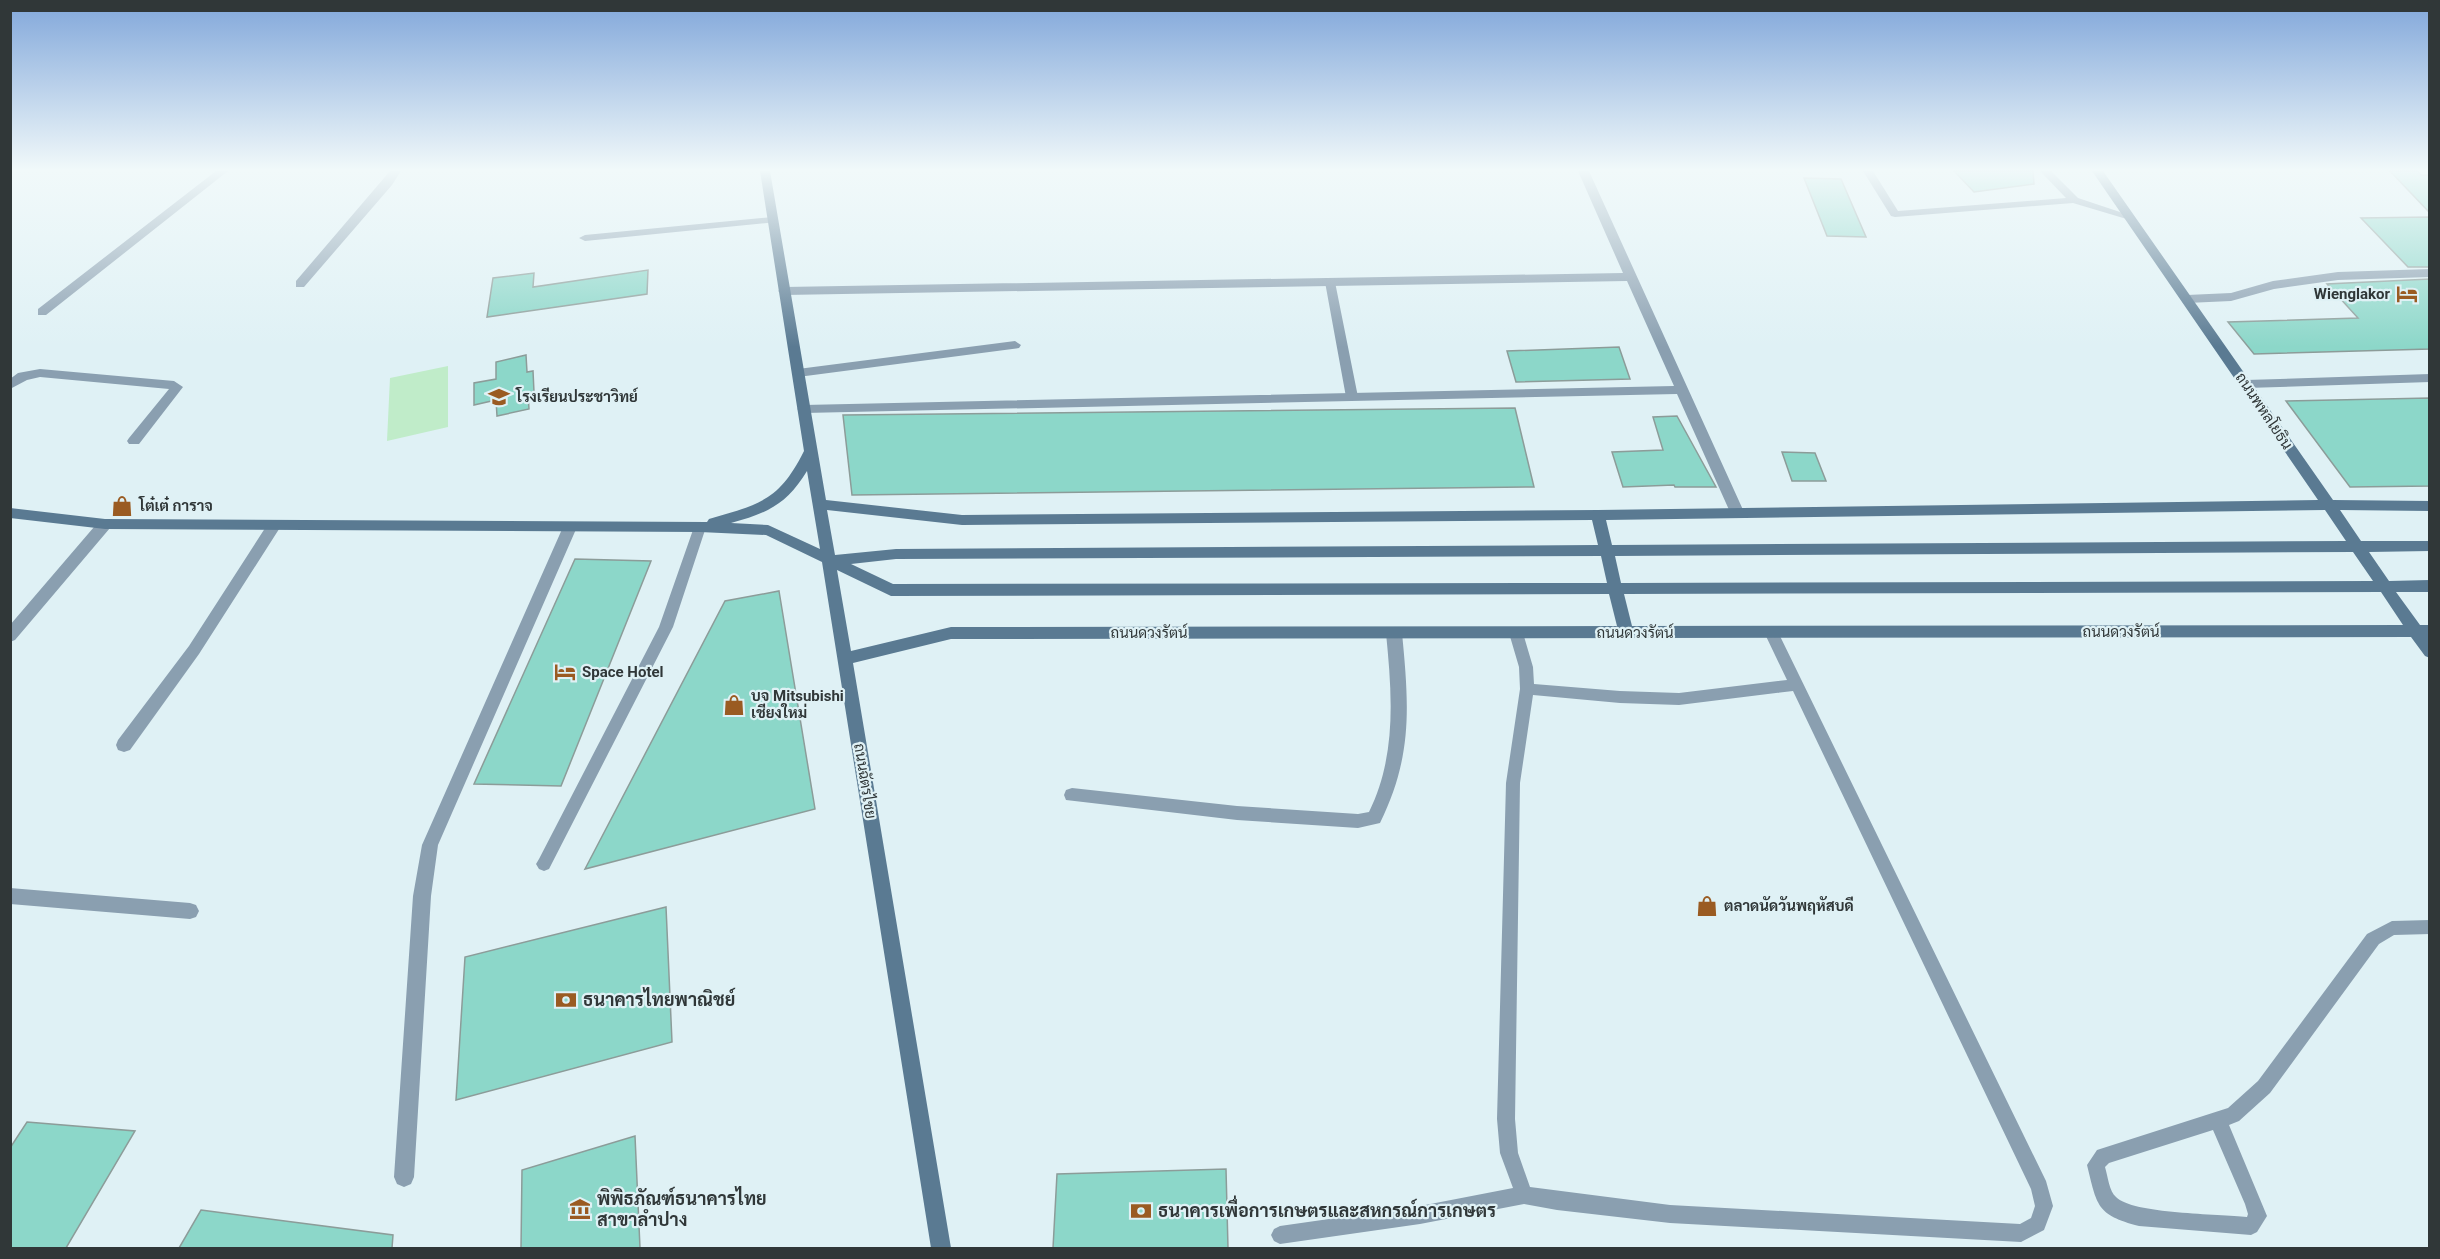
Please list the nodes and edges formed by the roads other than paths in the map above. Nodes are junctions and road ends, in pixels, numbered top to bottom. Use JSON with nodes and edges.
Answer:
{"nodes":[{"id":1,"x":148,"y":230,"type":"edge"},
{"id":2,"x":347,"y":230,"type":"edge"},
{"id":3,"x":671,"y":230,"type":"edge"},
{"id":4,"x":775,"y":230,"type":"edge"},
{"id":5,"x":1609,"y":230,"type":"edge"},
{"id":6,"x":2139,"y":230,"type":"edge"},
{"id":7,"x":585,"y":238,"type":"dead end"},
{"id":8,"x":2430,"y":273,"type":"edge"},
{"id":9,"x":1630,"y":277,"type":"junction"},
{"id":10,"x":1330,"y":282,"type":"junction"},
{"id":11,"x":300,"y":284,"type":"dead end"},
{"id":12,"x":784,"y":291,"type":"junction"},
{"id":13,"x":2187,"y":299,"type":"junction"},
{"id":14,"x":42,"y":312,"type":"dead end"},
{"id":15,"x":1015,"y":345,"type":"dead end"},
{"id":16,"x":798,"y":373,"type":"junction"},
{"id":17,"x":2430,"y":378,"type":"edge"},
{"id":18,"x":2246,"y":384,"type":"junction"},
{"id":19,"x":10,"y":385,"type":"edge"},
{"id":20,"x":1681,"y":390,"type":"junction"},
{"id":21,"x":1352,"y":397,"type":"junction"},
{"id":22,"x":804,"y":409,"type":"junction"},
{"id":23,"x":134,"y":441,"type":"dead end"},
{"id":24,"x":811,"y":451,"type":"junction"},
{"id":25,"x":819,"y":504,"type":"junction"},
{"id":26,"x":2328,"y":505,"type":"junction"},
{"id":27,"x":2430,"y":506,"type":"edge"},
{"id":28,"x":1737,"y":512,"type":"junction"},
{"id":29,"x":10,"y":513,"type":"edge"},
{"id":30,"x":1598,"y":514,"type":"junction"},
{"id":31,"x":105,"y":524,"type":"junction"},
{"id":32,"x":274,"y":526,"type":"junction"},
{"id":33,"x":570,"y":527,"type":"junction"},
{"id":34,"x":700,"y":527,"type":"junction"},
{"id":35,"x":2356,"y":546,"type":"junction"},
{"id":36,"x":2430,"y":546,"type":"edge"},
{"id":37,"x":1607,"y":552,"type":"junction"},
{"id":38,"x":828,"y":561,"type":"junction"},
{"id":39,"x":2430,"y":586,"type":"edge"},
{"id":40,"x":2385,"y":587,"type":"junction"},
{"id":41,"x":1616,"y":588,"type":"junction"},
{"id":42,"x":16,"y":624,"type":"edge"},
{"id":43,"x":2423,"y":631,"type":"edge"},
{"id":44,"x":1771,"y":632,"type":"junction"},
{"id":45,"x":1394,"y":633,"type":"junction"},
{"id":46,"x":1516,"y":633,"type":"junction"},
{"id":47,"x":1626,"y":633,"type":"junction"},
{"id":48,"x":10,"y":636,"type":"edge"},
{"id":49,"x":2430,"y":652,"type":"edge"},
{"id":50,"x":845,"y":659,"type":"junction"},
{"id":51,"x":1796,"y":685,"type":"junction"},
{"id":52,"x":1527,"y":689,"type":"junction"},
{"id":53,"x":124,"y":745,"type":"dead end"},
{"id":54,"x":1072,"y":795,"type":"dead end"},
{"id":55,"x":544,"y":864,"type":"dead end"},
{"id":56,"x":10,"y":896,"type":"edge"},
{"id":57,"x":190,"y":911,"type":"dead end"},
{"id":58,"x":2430,"y":927,"type":"edge"},
{"id":59,"x":2218,"y":1120,"type":"junction"},
{"id":60,"x":404,"y":1177,"type":"dead end"},
{"id":61,"x":1524,"y":1195,"type":"junction"},
{"id":62,"x":1280,"y":1235,"type":"dead end"},
{"id":63,"x":941,"y":1248,"type":"edge"}],
"edges":[{"from":1,"to":14,"type":"street"},
{"from":2,"to":11,"type":"street"},
{"from":3,"to":7,"type":"street"},
{"from":4,"to":12,"type":"main road","name":"ถนนฉัตรไชย"},
{"from":5,"to":9,"type":"street"},
{"from":6,"to":13,"type":"main road","name":"ถนนพหลโยธิน"},
{"from":8,"to":13,"type":"street"},
{"from":9,"to":10,"type":"street"},
{"from":9,"to":20,"type":"street"},
{"from":10,"to":12,"type":"street"},
{"from":10,"to":21,"type":"lane"},
{"from":12,"to":16,"type":"main road","name":"ถนนฉัตรไชย"},
{"from":13,"to":18,"type":"main road","name":"ถนนพหลโยธิน"},
{"from":15,"to":16,"type":"street"},
{"from":16,"to":22,"type":"main road","name":"ถนนฉัตรไชย"},
{"from":17,"to":18,"type":"lane"},
{"from":18,"to":26,"type":"main road","name":"ถนนพหลโยธิน"},
{"from":19,"to":23,"type":"street"},
{"from":20,"to":21,"type":"street"},
{"from":20,"to":28,"type":"street"},
{"from":21,"to":22,"type":"street"},
{"from":22,"to":24,"type":"main road","name":"ถนนฉัตรไชย"},
{"from":24,"to":25,"type":"main road","name":"ถนนฉัตรไชย"},
{"from":24,"to":34,"type":"main road"},
{"from":25,"to":30,"type":"main road"},
{"from":25,"to":38,"type":"main road","name":"ถนนฉัตรไชย"},
{"from":26,"to":27,"type":"main road"},
{"from":26,"to":28,"type":"main road"},
{"from":26,"to":35,"type":"main road","name":"ถนนพหลโยธิน"},
{"from":28,"to":30,"type":"main road"},
{"from":29,"to":31,"type":"main road"},
{"from":30,"to":37,"type":"main road"},
{"from":31,"to":32,"type":"main road"},
{"from":31,"to":42,"type":"street"},
{"from":32,"to":33,"type":"main road"},
{"from":32,"to":53,"type":"street"},
{"from":33,"to":34,"type":"main road"},
{"from":33,"to":60,"type":"street"},
{"from":34,"to":38,"type":"main road"},
{"from":34,"to":55,"type":"lane"},
{"from":35,"to":36,"type":"main road"},
{"from":35,"to":37,"type":"main road"},
{"from":35,"to":40,"type":"main road","name":"ถนนพหลโยธิน"},
{"from":37,"to":38,"type":"main road"},
{"from":37,"to":41,"type":"main road"},
{"from":38,"to":41,"type":"main road"},
{"from":38,"to":50,"type":"main road","name":"ถนนฉัตรไชย"},
{"from":39,"to":40,"type":"main road"},
{"from":40,"to":41,"type":"main road"},
{"from":40,"to":43,"type":"main road","name":"ถนนพหลโยธิน"},
{"from":41,"to":47,"type":"main road"},
{"from":42,"to":48,"type":"street"},
{"from":43,"to":44,"type":"main road","name":"ถนนดวงรัตน์"},
{"from":43,"to":49,"type":"main road","name":"ถนนพหลโยธิน"},
{"from":44,"to":47,"type":"main road","name":"ถนนดวงรัตน์"},
{"from":44,"to":51,"type":"lane"},
{"from":45,"to":46,"type":"main road","name":"ถนนดวงรัตน์"},
{"from":45,"to":50,"type":"main road","name":"ถนนดวงรัตน์"},
{"from":45,"to":54,"type":"street"},
{"from":46,"to":47,"type":"main road","name":"ถนนดวงรัตน์"},
{"from":46,"to":52,"type":"lane"},
{"from":50,"to":63,"type":"main road","name":"ถนนฉัตรไชย"},
{"from":51,"to":52,"type":"lane"},
{"from":51,"to":61,"type":"lane"},
{"from":52,"to":61,"type":"lane"},
{"from":56,"to":57,"type":"street"},
{"from":58,"to":59,"type":"lane"},
{"from":59,"to":59,"type":"lane"},
{"from":61,"to":62,"type":"lane"}]}
